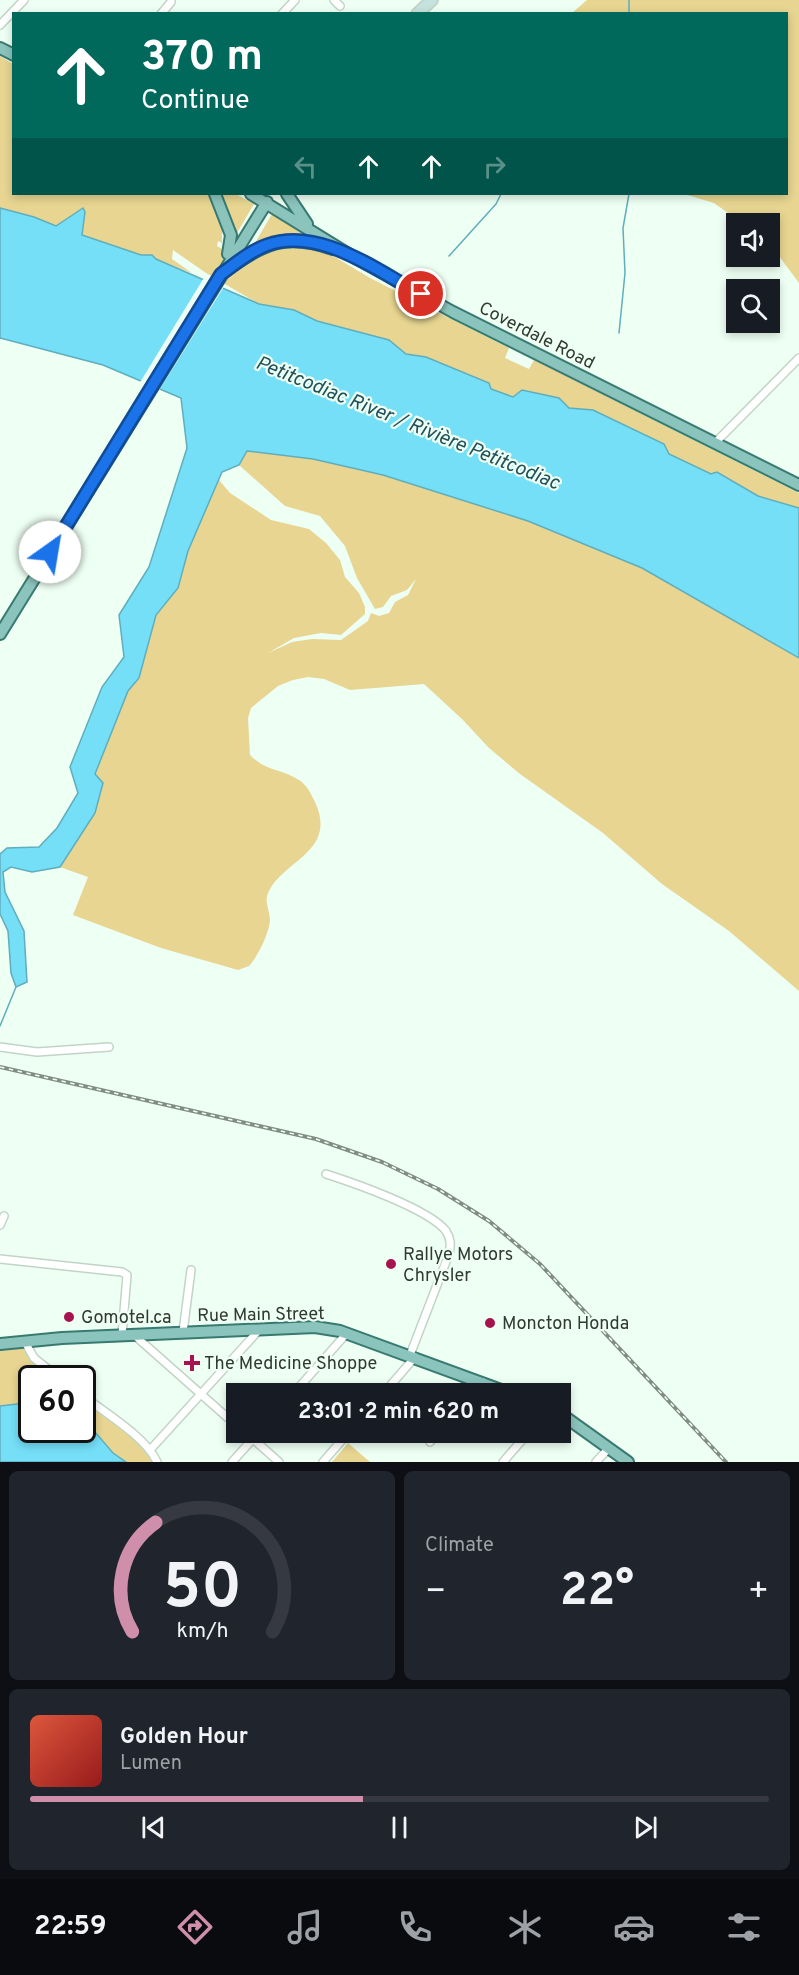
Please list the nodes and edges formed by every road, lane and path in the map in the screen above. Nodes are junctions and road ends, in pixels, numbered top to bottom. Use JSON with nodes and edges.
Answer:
{"nodes":[{"id":1,"x":24,"y":0,"type":"edge"},
{"id":2,"x":295,"y":0,"type":"edge"},
{"id":3,"x":432,"y":0,"type":"edge"},
{"id":4,"x":171,"y":2,"type":"dead end"},
{"id":5,"x":12,"y":12,"type":"edge"},
{"id":6,"x":12,"y":12,"type":"edge"},
{"id":7,"x":162,"y":12,"type":"edge"},
{"id":8,"x":284,"y":12,"type":"edge"},
{"id":9,"x":419,"y":12,"type":"edge"},
{"id":10,"x":0,"y":25,"type":"edge"},
{"id":11,"x":216,"y":195,"type":"edge"},
{"id":12,"x":288,"y":195,"type":"edge"},
{"id":13,"x":269,"y":198,"type":"edge"},
{"id":14,"x":315,"y":233,"type":"junction"},
{"id":15,"x":237,"y":252,"type":"junction"},
{"id":16,"x":350,"y":255,"type":"junction"},
{"id":17,"x":799,"y":358,"type":"edge"},
{"id":18,"x":715,"y":443,"type":"junction"},
{"id":19,"x":799,"y":485,"type":"edge"},
{"id":20,"x":0,"y":634,"type":"edge"},
{"id":21,"x":0,"y":1047,"type":"edge"},
{"id":22,"x":109,"y":1047,"type":"dead end"},
{"id":23,"x":326,"y":1174,"type":"dead end"},
{"id":24,"x":4,"y":1216,"type":"dead end"},
{"id":25,"x":0,"y":1225,"type":"edge"},
{"id":26,"x":0,"y":1259,"type":"edge"},
{"id":27,"x":191,"y":1270,"type":"dead end"},
{"id":28,"x":260,"y":1328,"type":"junction"},
{"id":29,"x":183,"y":1332,"type":"junction"},
{"id":30,"x":347,"y":1333,"type":"junction"},
{"id":31,"x":127,"y":1335,"type":"junction"},
{"id":32,"x":25,"y":1342,"type":"junction"},
{"id":33,"x":0,"y":1344,"type":"edge"},
{"id":34,"x":413,"y":1356,"type":"junction"},
{"id":35,"x":43,"y":1365,"type":"edge"},
{"id":36,"x":483,"y":1382,"type":"edge"},
{"id":37,"x":303,"y":1383,"type":"edge"},
{"id":38,"x":392,"y":1383,"type":"edge"},
{"id":39,"x":202,"y":1395,"type":"junction"},
{"id":40,"x":96,"y":1406,"type":"edge"},
{"id":41,"x":226,"y":1416,"type":"edge"},
{"id":42,"x":571,"y":1420,"type":"edge"},
{"id":43,"x":249,"y":1443,"type":"edge"},
{"id":44,"x":258,"y":1443,"type":"edge"},
{"id":45,"x":339,"y":1443,"type":"edge"},
{"id":46,"x":519,"y":1443,"type":"edge"},
{"id":47,"x":609,"y":1448,"type":"junction"},
{"id":48,"x":150,"y":1450,"type":"junction"},
{"id":49,"x":157,"y":1462,"type":"edge"},
{"id":50,"x":232,"y":1462,"type":"edge"},
{"id":51,"x":279,"y":1462,"type":"edge"},
{"id":52,"x":323,"y":1462,"type":"edge"},
{"id":53,"x":502,"y":1462,"type":"edge"},
{"id":54,"x":596,"y":1462,"type":"edge"},
{"id":55,"x":628,"y":1462,"type":"edge"}],
"edges":[{"from":1,"to":5,"type":"street"},
{"from":2,"to":8,"type":"street"},
{"from":3,"to":9,"type":"main road"},
{"from":4,"to":7,"type":"street"},
{"from":6,"to":10,"type":"street"},
{"from":11,"to":15,"type":"main road"},
{"from":12,"to":14,"type":"main road"},
{"from":13,"to":14,"type":"main road","name":"Coverdale Road"},
{"from":13,"to":15,"type":"main road"},
{"from":14,"to":16,"type":"main road","name":"Coverdale Road"},
{"from":15,"to":16,"type":"main road"},
{"from":15,"to":20,"type":"main road"},
{"from":16,"to":18,"type":"main road","name":"Coverdale Road"},
{"from":17,"to":18,"type":"street"},
{"from":18,"to":19,"type":"main road","name":"Coverdale Road"},
{"from":21,"to":22,"type":"street"},
{"from":23,"to":34,"type":"street"},
{"from":24,"to":25,"type":"street"},
{"from":26,"to":31,"type":"street"},
{"from":27,"to":29,"type":"street"},
{"from":28,"to":29,"type":"main road","name":"Rue Main Street"},
{"from":28,"to":30,"type":"main road","name":"Rue Main Street"},
{"from":28,"to":39,"type":"street"},
{"from":29,"to":31,"type":"main road","name":"Rue Main Street"},
{"from":30,"to":34,"type":"main road","name":"Rue Main Street"},
{"from":30,"to":37,"type":"street"},
{"from":31,"to":32,"type":"main road","name":"Rue Main Street"},
{"from":31,"to":39,"type":"street"},
{"from":32,"to":33,"type":"main road","name":"Rue Main Street"},
{"from":32,"to":35,"type":"street"},
{"from":34,"to":36,"type":"main road","name":"Rue Main Street"},
{"from":34,"to":38,"type":"street"},
{"from":39,"to":41,"type":"street"},
{"from":39,"to":48,"type":"street"},
{"from":40,"to":48,"type":"street"},
{"from":42,"to":47,"type":"main road"},
{"from":43,"to":50,"type":"street"},
{"from":44,"to":51,"type":"street"},
{"from":45,"to":52,"type":"street"},
{"from":46,"to":53,"type":"street"},
{"from":47,"to":54,"type":"street"},
{"from":47,"to":55,"type":"main road"},
{"from":48,"to":49,"type":"street"}]}
